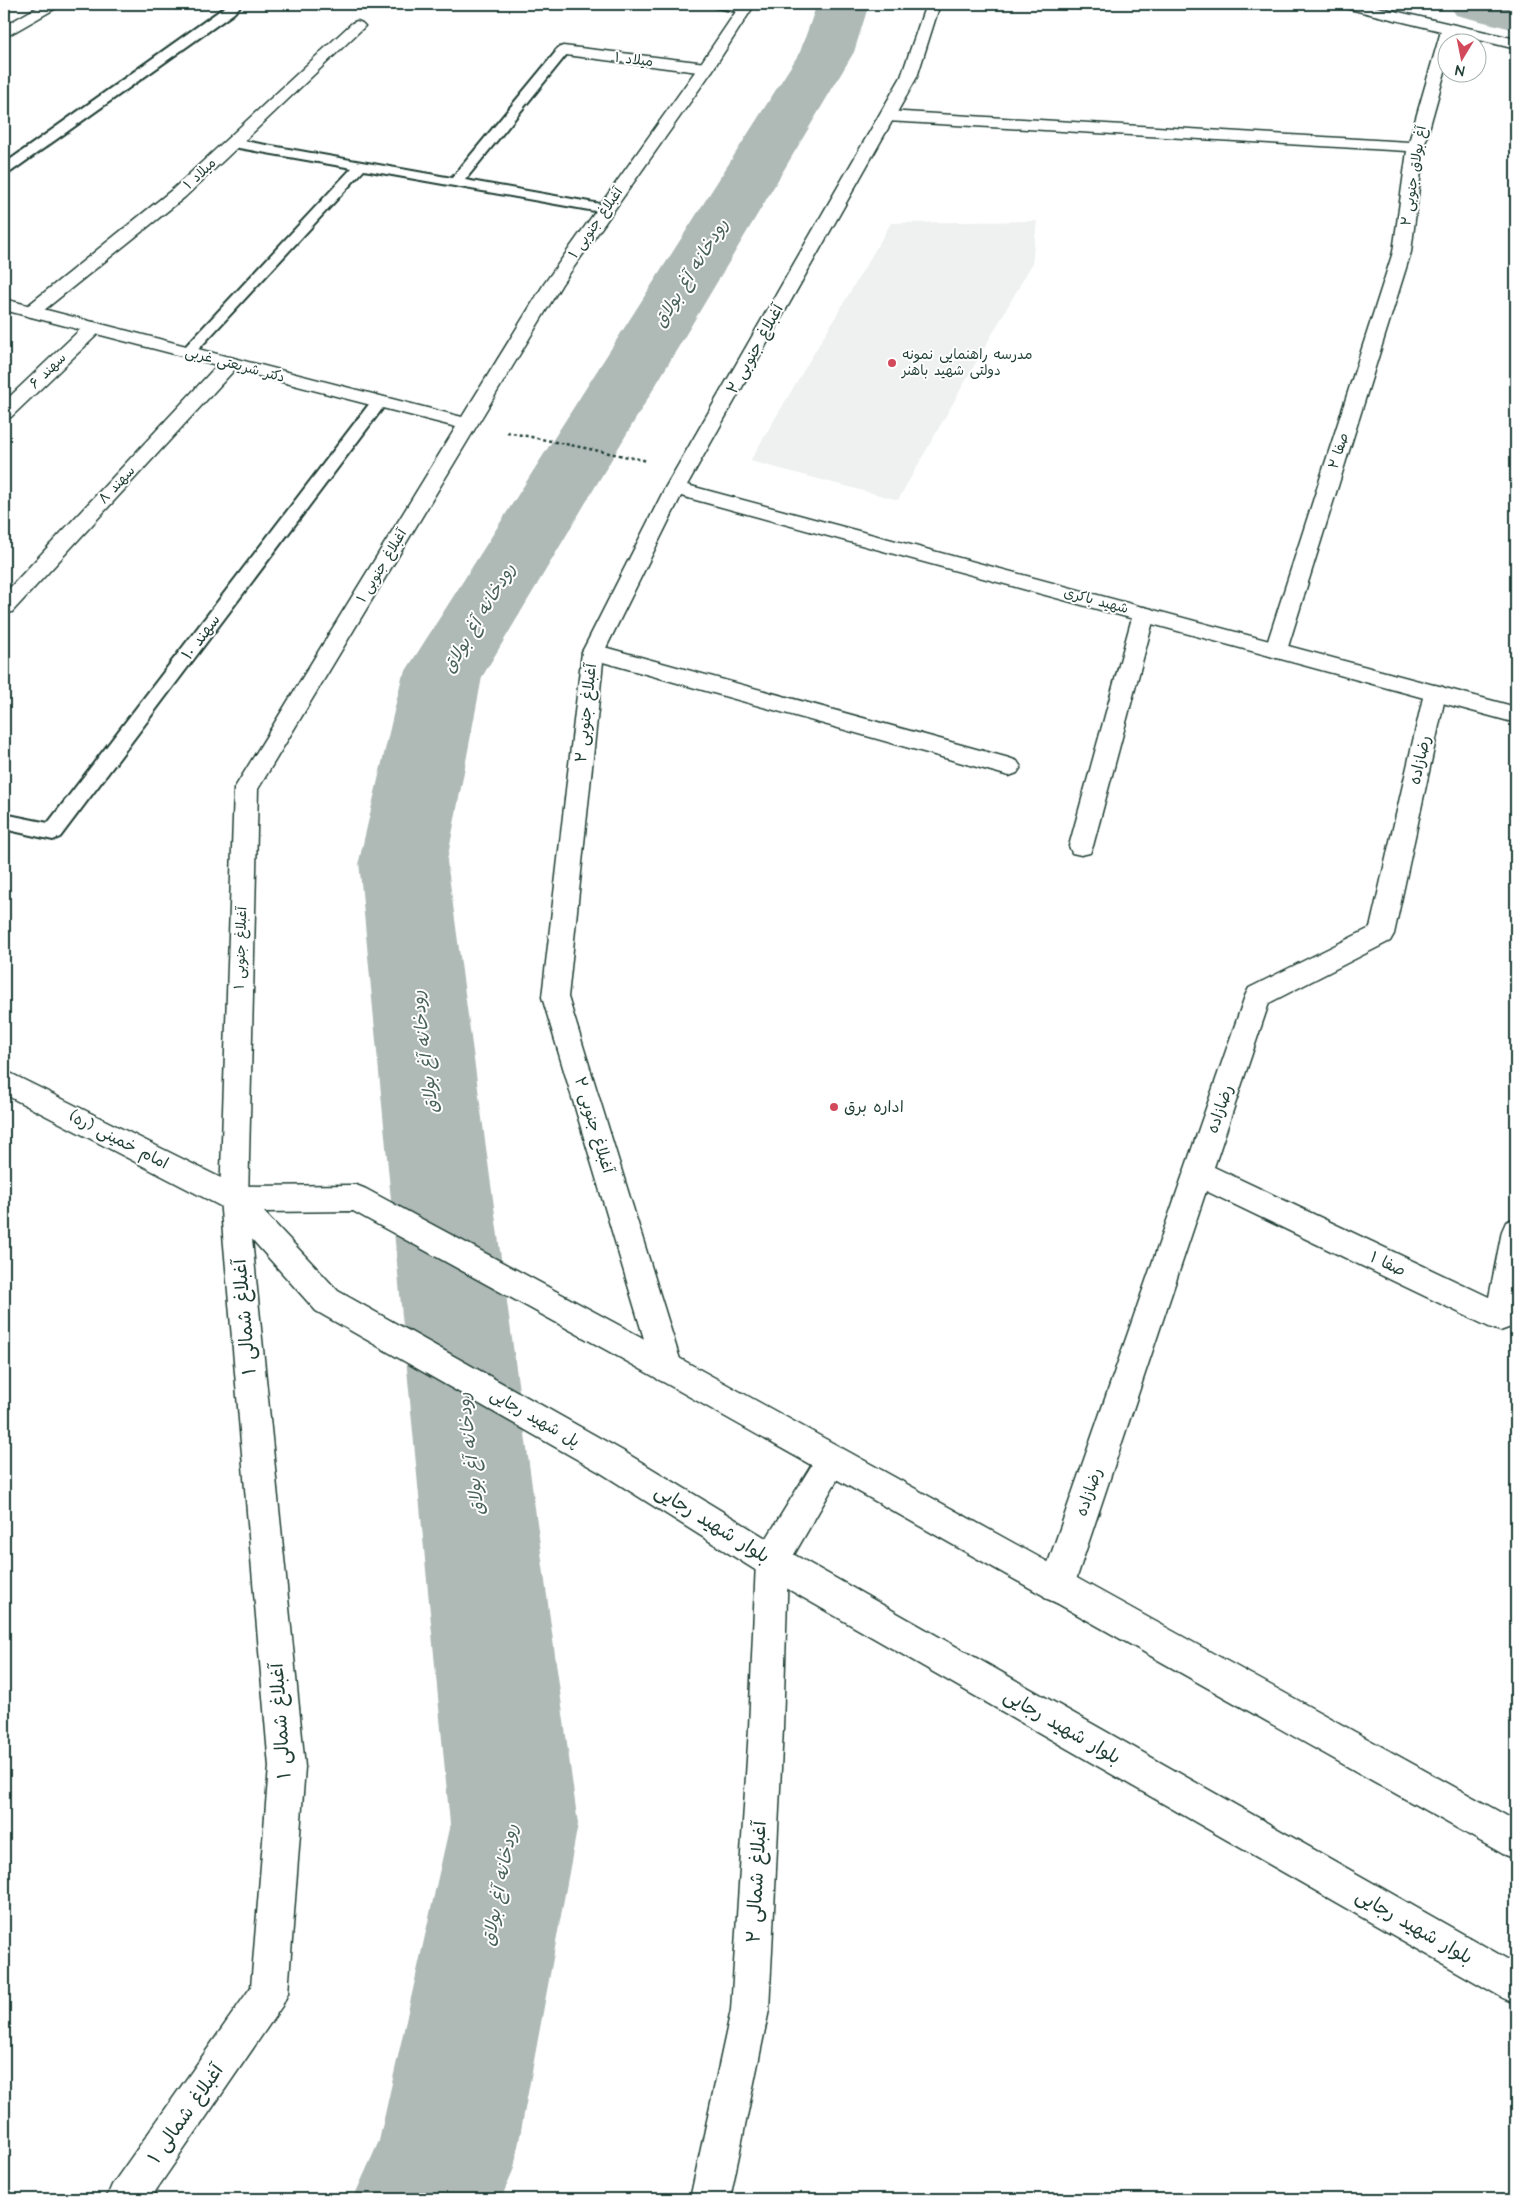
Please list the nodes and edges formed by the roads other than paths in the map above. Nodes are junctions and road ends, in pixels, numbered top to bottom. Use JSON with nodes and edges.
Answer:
{"nodes":[{"id":1,"x":53,"y":4,"type":"edge"},
{"id":2,"x":236,"y":4,"type":"edge"},
{"id":3,"x":718,"y":4,"type":"edge"},
{"id":4,"x":933,"y":4,"type":"edge"},
{"id":5,"x":1346,"y":4,"type":"edge"},
{"id":6,"x":746,"y":6,"type":"edge"},
{"id":7,"x":357,"y":26,"type":"dead end"},
{"id":8,"x":1449,"y":28,"type":"junction"},
{"id":9,"x":4,"y":32,"type":"edge"},
{"id":10,"x":1516,"y":44,"type":"edge"},
{"id":11,"x":563,"y":51,"type":"joint"},
{"id":12,"x":706,"y":68,"type":"junction"},
{"id":13,"x":887,"y":116,"type":"junction"},
{"id":14,"x":233,"y":143,"type":"junction"},
{"id":15,"x":1416,"y":147,"type":"junction"},
{"id":16,"x":361,"y":166,"type":"junction"},
{"id":17,"x":4,"y":170,"type":"edge"},
{"id":18,"x":456,"y":182,"type":"junction"},
{"id":19,"x":606,"y":209,"type":"junction"},
{"id":20,"x":1402,"y":252,"type":"joint"},
{"id":21,"x":4,"y":304,"type":"edge"},
{"id":22,"x":32,"y":311,"type":"junction"},
{"id":23,"x":93,"y":328,"type":"junction"},
{"id":24,"x":188,"y":352,"type":"junction"},
{"id":25,"x":230,"y":363,"type":"junction"},
{"id":26,"x":379,"y":402,"type":"junction"},
{"id":27,"x":4,"y":413,"type":"edge"},
{"id":28,"x":467,"y":424,"type":"junction"},
{"id":29,"x":675,"y":488,"type":"junction"},
{"id":30,"x":4,"y":607,"type":"edge"},
{"id":31,"x":1144,"y":614,"type":"junction"},
{"id":32,"x":1276,"y":650,"type":"junction"},
{"id":33,"x":593,"y":652,"type":"junction"},
{"id":34,"x":1436,"y":693,"type":"junction"},
{"id":35,"x":1516,"y":715,"type":"edge"},
{"id":36,"x":1009,"y":768,"type":"dead end"},
{"id":37,"x":4,"y":822,"type":"edge"},
{"id":38,"x":1082,"y":846,"type":"dead end"},
{"id":39,"x":4,"y":1081,"type":"edge"},
{"id":40,"x":1198,"y":1173,"type":"junction"},
{"id":41,"x":234,"y":1199,"type":"junction"},
{"id":42,"x":1516,"y":1232,"type":"edge"},
{"id":43,"x":668,"y":1369,"type":"junction"},
{"id":44,"x":832,"y":1461,"type":"junction"},
{"id":45,"x":612,"y":1462,"type":"joint"},
{"id":46,"x":772,"y":1561,"type":"junction"},
{"id":47,"x":1057,"y":1586,"type":"junction"},
{"id":48,"x":1516,"y":1840,"type":"edge"},
{"id":49,"x":1516,"y":1985,"type":"edge"},
{"id":50,"x":126,"y":2199,"type":"edge"},
{"id":51,"x":710,"y":2199,"type":"edge"}],
"edges":[{"from":1,"to":9,"type":"street"},
{"from":2,"to":17,"type":"lane"},
{"from":3,"to":6,"type":"lane"},
{"from":4,"to":13,"type":"street","name":"آغبلاغ جنوبی ۲"},
{"from":5,"to":8,"type":"street"},
{"from":6,"to":12,"type":"street","name":"آغبلاغ جنوبی ۱"},
{"from":7,"to":14,"type":"street","name":"میلاد ۱"},
{"from":8,"to":10,"type":"street"},
{"from":8,"to":15,"type":"street","name":"آغ بولاق جنوبی ۲"},
{"from":11,"to":12,"type":"street","name":"میلاد ۱"},
{"from":11,"to":18,"type":"lane"},
{"from":12,"to":19,"type":"street","name":"آغبلاغ جنوبی ۱"},
{"from":13,"to":15,"type":"street"},
{"from":13,"to":29,"type":"street","name":"آغبلاغ جنوبی ۲"},
{"from":14,"to":16,"type":"lane"},
{"from":14,"to":22,"type":"street","name":"میلاد ۱"},
{"from":15,"to":20,"type":"street","name":"آغ بولاق جنوبی ۲"},
{"from":16,"to":18,"type":"lane"},
{"from":16,"to":24,"type":"lane"},
{"from":18,"to":19,"type":"lane"},
{"from":19,"to":28,"type":"street","name":"آغبلاغ جنوبی ۱"},
{"from":20,"to":32,"type":"street","name":"صفا ۲"},
{"from":21,"to":22,"type":"street","name":"دکتر شریعتی غربی"},
{"from":22,"to":23,"type":"street","name":"دکتر شریعتی غربی"},
{"from":23,"to":24,"type":"street","name":"دکتر شریعتی غربی"},
{"from":23,"to":27,"type":"street","name":"سهند ۶"},
{"from":24,"to":25,"type":"street","name":"دکتر شریعتی غربی"},
{"from":25,"to":26,"type":"street","name":"دکتر شریعتی غربی"},
{"from":25,"to":30,"type":"street","name":"سهند ۸"},
{"from":26,"to":28,"type":"street","name":"دکتر شریعتی غربی"},
{"from":26,"to":37,"type":"lane","name":"سهند ۱۰"},
{"from":28,"to":41,"type":"street","name":"آغبلاغ جنوبی ۱"},
{"from":29,"to":31,"type":"street","name":"شهید باکری"},
{"from":29,"to":33,"type":"street","name":"آغبلاغ جنوبی ۲"},
{"from":31,"to":32,"type":"street","name":"شهید باکری"},
{"from":31,"to":38,"type":"street"},
{"from":32,"to":34,"type":"street","name":"شهید باکری"},
{"from":33,"to":36,"type":"street"},
{"from":33,"to":43,"type":"street","name":"آغبلاغ جنوبی ۲"},
{"from":34,"to":35,"type":"street","name":"شهید باکری"},
{"from":34,"to":40,"type":"street","name":"رضازاده"},
{"from":39,"to":41,"type":"street","name":"امام خمینی (ره)"},
{"from":40,"to":42,"type":"street","name":"صفا ۱"},
{"from":40,"to":47,"type":"street","name":"رضازاده"},
{"from":41,"to":43,"type":"street"},
{"from":41,"to":45,"type":"street","name":"پل شهید رجایی"},
{"from":41,"to":50,"type":"street","name":"آغبلاغ شمالی ۱"},
{"from":43,"to":44,"type":"street"},
{"from":44,"to":46,"type":"street"},
{"from":44,"to":47,"type":"street"},
{"from":45,"to":46,"type":"street","name":"بلوار شهید رجایی"},
{"from":46,"to":49,"type":"street","name":"بلوار شهید رجایی"},
{"from":46,"to":51,"type":"street","name":"آغبلاغ شمالی ۲"},
{"from":47,"to":48,"type":"street"}]}
